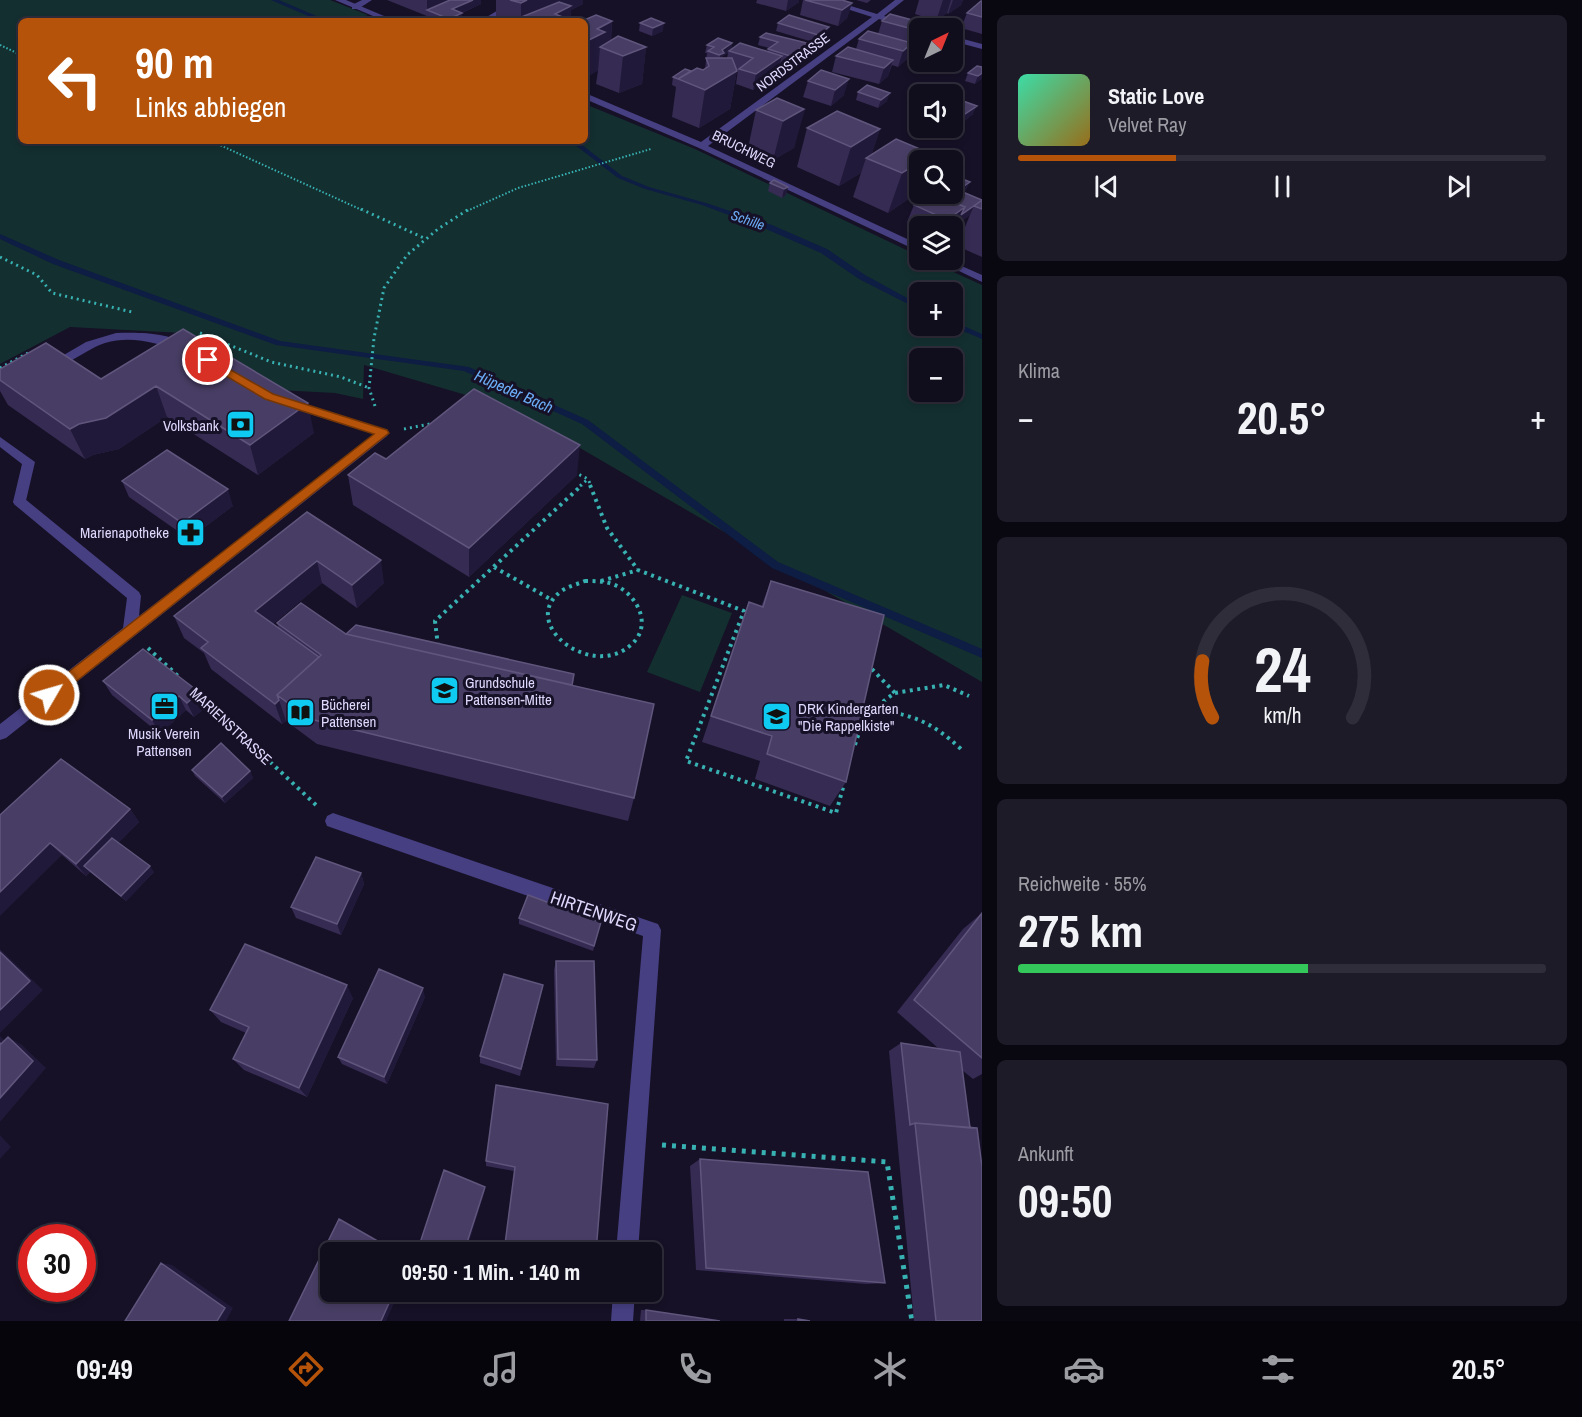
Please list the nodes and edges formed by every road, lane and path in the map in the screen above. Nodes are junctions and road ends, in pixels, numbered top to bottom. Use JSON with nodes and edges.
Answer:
{"nodes":[{"id":1,"x":339,"y":0,"type":"edge"},
{"id":2,"x":368,"y":0,"type":"edge"},
{"id":3,"x":521,"y":0,"type":"edge"},
{"id":4,"x":823,"y":0,"type":"edge"},
{"id":5,"x":900,"y":0,"type":"edge"},
{"id":6,"x":355,"y":7,"type":"junction"},
{"id":7,"x":875,"y":16,"type":"junction"},
{"id":8,"x":384,"y":18,"type":"edge"},
{"id":9,"x":489,"y":18,"type":"edge"},
{"id":10,"x":909,"y":26,"type":"edge"},
{"id":11,"x":963,"y":41,"type":"edge"},
{"id":12,"x":0,"y":45,"type":"edge"},
{"id":13,"x":982,"y":47,"type":"edge"},
{"id":14,"x":18,"y":54,"type":"edge"},
{"id":15,"x":588,"y":97,"type":"edge"},
{"id":16,"x":218,"y":144,"type":"edge"},
{"id":17,"x":702,"y":146,"type":"junction"},
{"id":18,"x":625,"y":158,"type":"dead end"},
{"id":19,"x":426,"y":238,"type":"junction"},
{"id":20,"x":909,"y":244,"type":"edge"},
{"id":21,"x":0,"y":257,"type":"edge"},
{"id":22,"x":963,"y":270,"type":"edge"},
{"id":23,"x":982,"y":279,"type":"edge"},
{"id":24,"x":140,"y":314,"type":"dead end"},
{"id":25,"x":194,"y":330,"type":"dead end"},
{"id":26,"x":198,"y":354,"type":"edge"},
{"id":27,"x":38,"y":374,"type":"edge"},
{"id":28,"x":369,"y":388,"type":"junction"},
{"id":29,"x":281,"y":400,"type":"edge"},
{"id":30,"x":437,"y":422,"type":"edge"},
{"id":31,"x":383,"y":433,"type":"junction"},
{"id":32,"x":0,"y":441,"type":"edge"},
{"id":33,"x":570,"y":470,"type":"edge"},
{"id":34,"x":588,"y":479,"type":"junction"},
{"id":35,"x":494,"y":567,"type":"junction"},
{"id":36,"x":638,"y":570,"type":"junction"},
{"id":37,"x":600,"y":581,"type":"junction"},
{"id":38,"x":552,"y":600,"type":"junction"},
{"id":39,"x":130,"y":631,"type":"junction"},
{"id":40,"x":438,"y":647,"type":"edge"},
{"id":41,"x":865,"y":661,"type":"edge"},
{"id":42,"x":181,"y":679,"type":"edge"},
{"id":43,"x":895,"y":693,"type":"junction"},
{"id":44,"x":198,"y":694,"type":"edge"},
{"id":45,"x":969,"y":696,"type":"dead end"},
{"id":46,"x":871,"y":709,"type":"junction"},
{"id":47,"x":0,"y":733,"type":"edge"},
{"id":48,"x":854,"y":747,"type":"edge"},
{"id":49,"x":961,"y":749,"type":"dead end"},
{"id":50,"x":845,"y":780,"type":"edge"},
{"id":51,"x":333,"y":821,"type":"joint"},
{"id":52,"x":636,"y":1143,"type":"junction"},
{"id":53,"x":628,"y":1242,"type":"edge"},
{"id":54,"x":623,"y":1302,"type":"edge"},
{"id":55,"x":622,"y":1321,"type":"edge"},
{"id":56,"x":912,"y":1321,"type":"edge"}],
"edges":[{"from":1,"to":6,"type":"street"},
{"from":2,"to":6,"type":"street"},
{"from":3,"to":9,"type":"street"},
{"from":4,"to":7,"type":"street"},
{"from":5,"to":7,"type":"street","name":"NORDSTRASSE"},
{"from":6,"to":8,"type":"street"},
{"from":7,"to":10,"type":"street"},
{"from":7,"to":17,"type":"street","name":"NORDSTRASSE"},
{"from":11,"to":13,"type":"street"},
{"from":12,"to":14,"type":"path"},
{"from":15,"to":17,"type":"street","name":"BRUCHWEG"},
{"from":16,"to":19,"type":"path"},
{"from":17,"to":20,"type":"street","name":"BRUCHWEG"},
{"from":18,"to":19,"type":"path"},
{"from":19,"to":28,"type":"path"},
{"from":21,"to":24,"type":"path"},
{"from":22,"to":23,"type":"street"},
{"from":25,"to":28,"type":"path"},
{"from":26,"to":27,"type":"street"},
{"from":28,"to":31,"type":"path"},
{"from":29,"to":31,"type":"street"},
{"from":30,"to":31,"type":"path"},
{"from":31,"to":39,"type":"street"},
{"from":32,"to":39,"type":"street"},
{"from":33,"to":34,"type":"path"},
{"from":34,"to":35,"type":"path"},
{"from":34,"to":36,"type":"path"},
{"from":35,"to":38,"type":"path"},
{"from":35,"to":40,"type":"path"},
{"from":36,"to":37,"type":"path"},
{"from":36,"to":50,"type":"path"},
{"from":37,"to":38,"type":"path"},
{"from":37,"to":38,"type":"path"},
{"from":39,"to":42,"type":"path","name":"MARIENSTRASSE"},
{"from":39,"to":47,"type":"street"},
{"from":41,"to":43,"type":"path"},
{"from":43,"to":45,"type":"path"},
{"from":43,"to":46,"type":"path"},
{"from":44,"to":51,"type":"path","name":"MARIENSTRASSE"},
{"from":46,"to":48,"type":"path"},
{"from":46,"to":49,"type":"path"},
{"from":51,"to":52,"type":"street","name":"HIRTENWEG"},
{"from":52,"to":53,"type":"street","name":"HIRTENWEG"},
{"from":52,"to":56,"type":"path"},
{"from":54,"to":55,"type":"street"}]}
